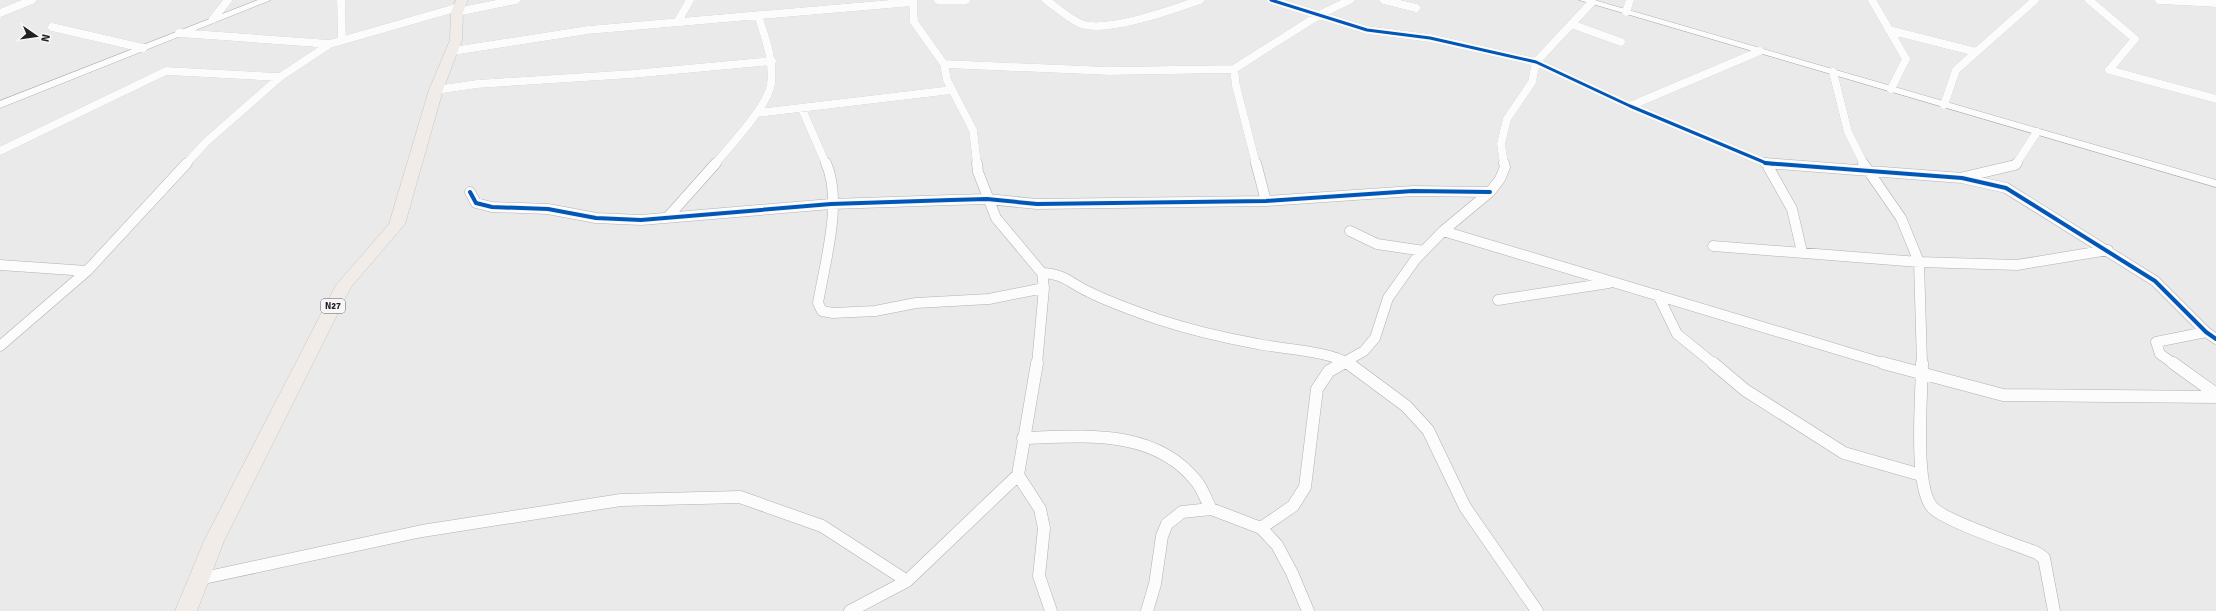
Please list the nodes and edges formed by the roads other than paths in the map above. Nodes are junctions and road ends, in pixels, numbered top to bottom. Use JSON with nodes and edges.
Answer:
{"nodes":[{"id":1,"x":32,"y":0,"type":"edge"},
{"id":2,"x":228,"y":0,"type":"edge"},
{"id":3,"x":266,"y":0,"type":"edge"},
{"id":4,"x":341,"y":0,"type":"edge"},
{"id":5,"x":516,"y":0,"type":"edge"},
{"id":6,"x":690,"y":0,"type":"edge"},
{"id":7,"x":938,"y":0,"type":"edge"},
{"id":8,"x":966,"y":0,"type":"edge"},
{"id":9,"x":1046,"y":0,"type":"edge"},
{"id":10,"x":1200,"y":0,"type":"edge"},
{"id":11,"x":1271,"y":0,"type":"edge"},
{"id":12,"x":1350,"y":0,"type":"edge"},
{"id":13,"x":1384,"y":0,"type":"edge"},
{"id":14,"x":1630,"y":0,"type":"edge"},
{"id":15,"x":1872,"y":0,"type":"edge"},
{"id":16,"x":2035,"y":0,"type":"edge"},
{"id":17,"x":2089,"y":0,"type":"edge"},
{"id":18,"x":2159,"y":0,"type":"edge"},
{"id":19,"x":913,"y":1,"type":"edge"},
{"id":20,"x":1588,"y":1,"type":"edge"},
{"id":21,"x":2216,"y":3,"type":"edge"},
{"id":22,"x":459,"y":6,"type":"edge"},
{"id":23,"x":1416,"y":8,"type":"dead end"},
{"id":24,"x":1626,"y":12,"type":"junction"},
{"id":25,"x":0,"y":13,"type":"edge"},
{"id":26,"x":758,"y":15,"type":"junction"},
{"id":27,"x":1319,"y":15,"type":"junction"},
{"id":28,"x":213,"y":19,"type":"junction"},
{"id":29,"x":678,"y":21,"type":"junction"},
{"id":30,"x":1571,"y":24,"type":"junction"},
{"id":31,"x":52,"y":27,"type":"dead end"},
{"id":32,"x":1889,"y":30,"type":"junction"},
{"id":33,"x":179,"y":33,"type":"junction"},
{"id":34,"x":342,"y":40,"type":"junction"},
{"id":35,"x":1621,"y":42,"type":"dead end"},
{"id":36,"x":330,"y":44,"type":"junction"},
{"id":37,"x":142,"y":48,"type":"junction"},
{"id":38,"x":453,"y":51,"type":"junction"},
{"id":39,"x":1760,"y":51,"type":"junction"},
{"id":40,"x":1976,"y":52,"type":"junction"},
{"id":41,"x":772,"y":61,"type":"junction"},
{"id":42,"x":1536,"y":62,"type":"junction"},
{"id":43,"x":944,"y":64,"type":"junction"},
{"id":44,"x":1234,"y":69,"type":"junction"},
{"id":45,"x":1833,"y":72,"type":"junction"},
{"id":46,"x":280,"y":77,"type":"junction"},
{"id":47,"x":1891,"y":89,"type":"junction"},
{"id":48,"x":436,"y":90,"type":"junction"},
{"id":49,"x":952,"y":90,"type":"junction"},
{"id":50,"x":2216,"y":99,"type":"edge"},
{"id":51,"x":0,"y":105,"type":"edge"},
{"id":52,"x":1944,"y":105,"type":"junction"},
{"id":53,"x":1630,"y":106,"type":"junction"},
{"id":54,"x":802,"y":109,"type":"junction"},
{"id":55,"x":756,"y":113,"type":"junction"},
{"id":56,"x":2037,"y":132,"type":"junction"},
{"id":57,"x":0,"y":151,"type":"edge"},
{"id":58,"x":1766,"y":163,"type":"junction"},
{"id":59,"x":1868,"y":172,"type":"junction"},
{"id":60,"x":1962,"y":178,"type":"junction"},
{"id":61,"x":2216,"y":184,"type":"edge"},
{"id":62,"x":470,"y":192,"type":"dead end"},
{"id":63,"x":1490,"y":192,"type":"junction"},
{"id":64,"x":987,"y":199,"type":"junction"},
{"id":65,"x":1266,"y":201,"type":"junction"},
{"id":66,"x":832,"y":204,"type":"junction"},
{"id":67,"x":667,"y":218,"type":"junction"},
{"id":68,"x":1350,"y":231,"type":"dead end"},
{"id":69,"x":1443,"y":231,"type":"junction"},
{"id":70,"x":1713,"y":246,"type":"dead end"},
{"id":71,"x":2108,"y":250,"type":"junction"},
{"id":72,"x":1424,"y":251,"type":"junction"},
{"id":73,"x":1802,"y":252,"type":"junction"},
{"id":74,"x":1918,"y":262,"type":"junction"},
{"id":75,"x":0,"y":265,"type":"edge"},
{"id":76,"x":87,"y":271,"type":"junction"},
{"id":77,"x":1042,"y":273,"type":"junction"},
{"id":78,"x":1613,"y":282,"type":"junction"},
{"id":79,"x":1044,"y":288,"type":"junction"},
{"id":80,"x":1658,"y":295,"type":"junction"},
{"id":81,"x":1498,"y":300,"type":"dead end"},
{"id":82,"x":2206,"y":332,"type":"junction"},
{"id":83,"x":2216,"y":339,"type":"edge"},
{"id":84,"x":0,"y":346,"type":"edge"},
{"id":85,"x":1345,"y":361,"type":"junction"},
{"id":86,"x":1922,"y":375,"type":"junction"},
{"id":87,"x":2216,"y":395,"type":"edge"},
{"id":88,"x":1023,"y":438,"type":"junction"},
{"id":89,"x":1018,"y":475,"type":"junction"},
{"id":90,"x":1921,"y":475,"type":"junction"},
{"id":91,"x":1212,"y":509,"type":"junction"},
{"id":92,"x":1261,"y":528,"type":"junction"},
{"id":93,"x":199,"y":579,"type":"junction"},
{"id":94,"x":907,"y":581,"type":"junction"},
{"id":95,"x":186,"y":611,"type":"edge"},
{"id":96,"x":850,"y":611,"type":"edge"},
{"id":97,"x":1052,"y":611,"type":"edge"},
{"id":98,"x":1147,"y":611,"type":"edge"},
{"id":99,"x":1308,"y":611,"type":"edge"},
{"id":100,"x":1537,"y":611,"type":"edge"},
{"id":101,"x":2054,"y":611,"type":"edge"}],
"edges":[{"from":1,"to":25,"type":"street"},
{"from":2,"to":28,"type":"street"},
{"from":3,"to":28,"type":"street"},
{"from":4,"to":34,"type":"street"},
{"from":5,"to":22,"type":"street"},
{"from":6,"to":29,"type":"street"},
{"from":7,"to":8,"type":"street"},
{"from":9,"to":10,"type":"street"},
{"from":11,"to":27,"type":"street"},
{"from":12,"to":27,"type":"street"},
{"from":13,"to":23,"type":"street"},
{"from":14,"to":24,"type":"street"},
{"from":15,"to":32,"type":"street"},
{"from":16,"to":40,"type":"street"},
{"from":17,"to":50,"type":"street"},
{"from":18,"to":21,"type":"street"},
{"from":19,"to":26,"type":"street"},
{"from":19,"to":43,"type":"street"},
{"from":20,"to":24,"type":"street"},
{"from":20,"to":30,"type":"street"},
{"from":22,"to":34,"type":"street"},
{"from":22,"to":38,"type":"main road","number":"N27"},
{"from":24,"to":39,"type":"street"},
{"from":26,"to":29,"type":"street"},
{"from":26,"to":41,"type":"street"},
{"from":27,"to":42,"type":"street"},
{"from":27,"to":44,"type":"street"},
{"from":28,"to":33,"type":"street"},
{"from":29,"to":38,"type":"street"},
{"from":30,"to":35,"type":"street"},
{"from":30,"to":42,"type":"street"},
{"from":31,"to":37,"type":"street"},
{"from":32,"to":40,"type":"street"},
{"from":32,"to":47,"type":"street"},
{"from":33,"to":36,"type":"street"},
{"from":33,"to":37,"type":"street"},
{"from":34,"to":36,"type":"street"},
{"from":36,"to":46,"type":"street"},
{"from":37,"to":51,"type":"street"},
{"from":38,"to":48,"type":"main road","number":"N27"},
{"from":39,"to":45,"type":"street"},
{"from":39,"to":53,"type":"street"},
{"from":40,"to":52,"type":"street"},
{"from":41,"to":48,"type":"street"},
{"from":41,"to":55,"type":"street"},
{"from":42,"to":53,"type":"street"},
{"from":42,"to":63,"type":"street"},
{"from":43,"to":44,"type":"street"},
{"from":43,"to":49,"type":"street"},
{"from":44,"to":65,"type":"street"},
{"from":45,"to":47,"type":"street"},
{"from":45,"to":59,"type":"street"},
{"from":46,"to":57,"type":"street"},
{"from":46,"to":76,"type":"street"},
{"from":47,"to":52,"type":"street"},
{"from":48,"to":93,"type":"main road","number":"N27"},
{"from":49,"to":54,"type":"street"},
{"from":49,"to":64,"type":"street"},
{"from":52,"to":56,"type":"street"},
{"from":53,"to":58,"type":"street"},
{"from":54,"to":55,"type":"street"},
{"from":54,"to":66,"type":"street"},
{"from":55,"to":67,"type":"street"},
{"from":56,"to":60,"type":"street"},
{"from":56,"to":61,"type":"street"},
{"from":58,"to":59,"type":"street"},
{"from":58,"to":73,"type":"street"},
{"from":59,"to":60,"type":"street"},
{"from":59,"to":74,"type":"street"},
{"from":60,"to":71,"type":"street"},
{"from":62,"to":67,"type":"street"},
{"from":63,"to":65,"type":"street"},
{"from":63,"to":69,"type":"street"},
{"from":64,"to":65,"type":"street"},
{"from":64,"to":66,"type":"street"},
{"from":64,"to":77,"type":"street"},
{"from":66,"to":67,"type":"street"},
{"from":66,"to":79,"type":"street"},
{"from":68,"to":72,"type":"street"},
{"from":69,"to":72,"type":"street"},
{"from":69,"to":78,"type":"street"},
{"from":70,"to":73,"type":"street"},
{"from":71,"to":74,"type":"street"},
{"from":71,"to":82,"type":"street"},
{"from":72,"to":85,"type":"street"},
{"from":73,"to":74,"type":"street"},
{"from":74,"to":86,"type":"street"},
{"from":75,"to":76,"type":"street"},
{"from":76,"to":84,"type":"street"},
{"from":77,"to":79,"type":"street"},
{"from":77,"to":85,"type":"street"},
{"from":78,"to":80,"type":"street"},
{"from":78,"to":81,"type":"street"},
{"from":79,"to":88,"type":"street"},
{"from":80,"to":86,"type":"street"},
{"from":80,"to":90,"type":"street"},
{"from":82,"to":83,"type":"street"},
{"from":82,"to":87,"type":"street"},
{"from":85,"to":92,"type":"street"},
{"from":85,"to":100,"type":"street"},
{"from":86,"to":87,"type":"street"},
{"from":86,"to":90,"type":"street"},
{"from":88,"to":89,"type":"street"},
{"from":88,"to":91,"type":"street"},
{"from":89,"to":94,"type":"street"},
{"from":89,"to":97,"type":"street"},
{"from":90,"to":101,"type":"street"},
{"from":91,"to":92,"type":"street"},
{"from":91,"to":98,"type":"street"},
{"from":92,"to":99,"type":"street"},
{"from":93,"to":94,"type":"street"},
{"from":93,"to":95,"type":"main road","number":"N27"},
{"from":94,"to":96,"type":"street"}]}
